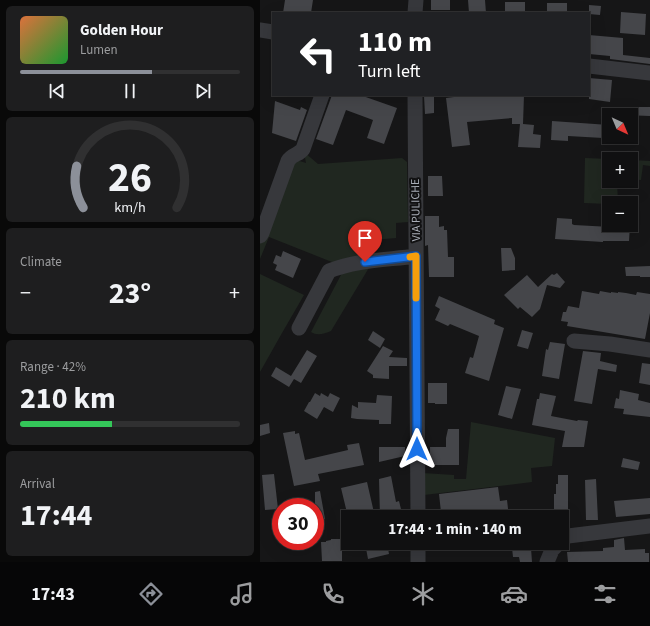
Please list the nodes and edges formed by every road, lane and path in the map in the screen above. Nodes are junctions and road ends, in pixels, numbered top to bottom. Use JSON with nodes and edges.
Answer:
{"nodes":[{"id":1,"x":416,"y":0,"type":"edge"},
{"id":2,"x":415,"y":12,"type":"edge"},
{"id":3,"x":260,"y":30,"type":"edge"},
{"id":4,"x":272,"y":32,"type":"edge"},
{"id":5,"x":590,"y":66,"type":"edge"},
{"id":6,"x":650,"y":73,"type":"edge"},
{"id":7,"x":322,"y":96,"type":"edge"},
{"id":8,"x":414,"y":96,"type":"edge"},
{"id":9,"x":260,"y":236,"type":"edge"},
{"id":10,"x":416,"y":256,"type":"junction"},
{"id":11,"x":299,"y":328,"type":"dead end"},
{"id":12,"x":574,"y":341,"type":"dead end"},
{"id":13,"x":650,"y":350,"type":"edge"},
{"id":14,"x":418,"y":510,"type":"edge"},
{"id":15,"x":650,"y":526,"type":"edge"},
{"id":16,"x":569,"y":536,"type":"edge"},
{"id":17,"x":418,"y":550,"type":"edge"},
{"id":18,"x":552,"y":550,"type":"edge"},
{"id":19,"x":418,"y":562,"type":"edge"},
{"id":20,"x":547,"y":562,"type":"edge"}],
"edges":[{"from":1,"to":2,"type":"street"},
{"from":3,"to":4,"type":"street"},
{"from":5,"to":6,"type":"street"},
{"from":7,"to":9,"type":"street"},
{"from":8,"to":10,"type":"street","name":"VIA PULICHE"},
{"from":10,"to":11,"type":"street"},
{"from":10,"to":14,"type":"street","name":"VIA PULICHE"},
{"from":12,"to":13,"type":"street"},
{"from":15,"to":16,"type":"street"},
{"from":17,"to":19,"type":"street"},
{"from":18,"to":20,"type":"street"}]}
